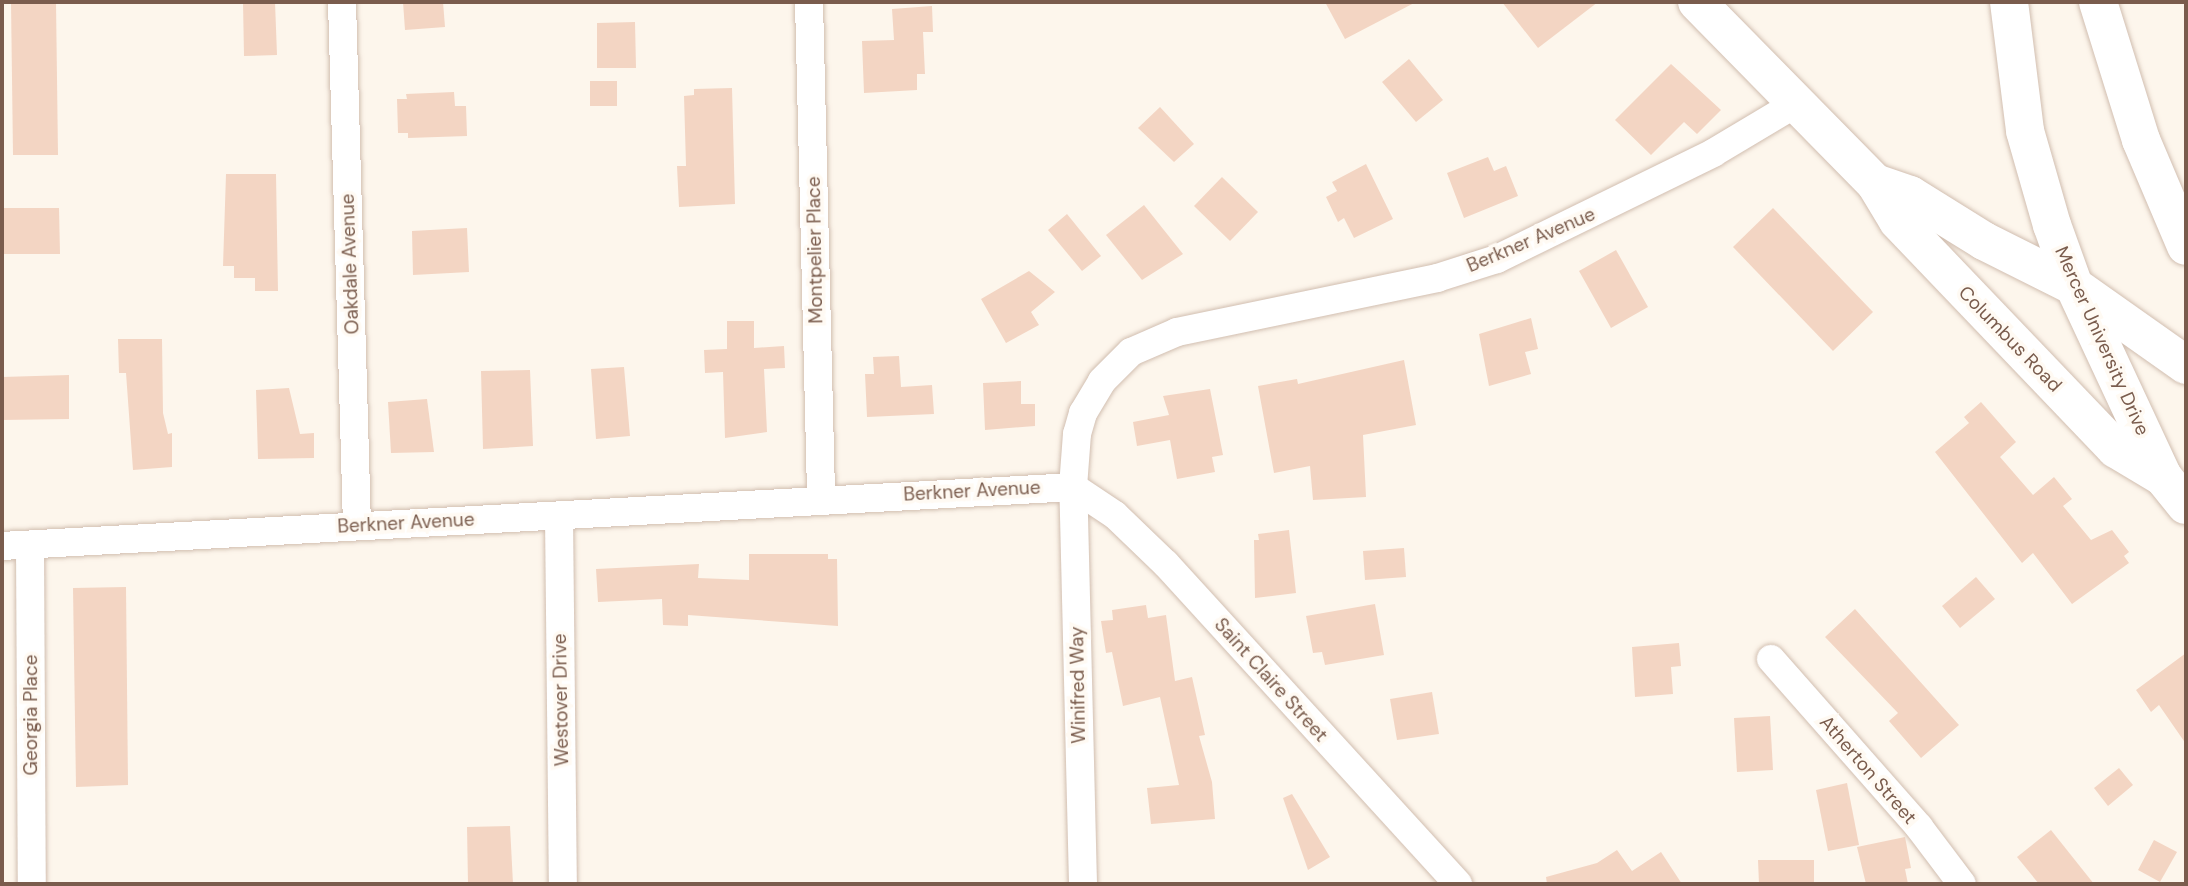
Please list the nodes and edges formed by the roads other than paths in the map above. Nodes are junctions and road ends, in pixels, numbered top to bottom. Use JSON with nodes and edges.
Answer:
{"nodes":[{"id":1,"x":342,"y":2,"type":"edge"},
{"id":2,"x":809,"y":2,"type":"edge"},
{"id":3,"x":1697,"y":2,"type":"edge"},
{"id":4,"x":2009,"y":2,"type":"edge"},
{"id":5,"x":2098,"y":2,"type":"edge"},
{"id":6,"x":1797,"y":103,"type":"junction"},
{"id":7,"x":1875,"y":183,"type":"junction"},
{"id":8,"x":2186,"y":246,"type":"edge"},
{"id":9,"x":2074,"y":286,"type":"junction"},
{"id":10,"x":2186,"y":365,"type":"edge"},
{"id":11,"x":1073,"y":487,"type":"junction"},
{"id":12,"x":2175,"y":491,"type":"edge"},
{"id":13,"x":821,"y":498,"type":"junction"},
{"id":14,"x":559,"y":516,"type":"junction"},
{"id":15,"x":357,"y":525,"type":"junction"},
{"id":16,"x":30,"y":545,"type":"junction"},
{"id":17,"x":2,"y":546,"type":"edge"},
{"id":18,"x":1771,"y":659,"type":"dead end"},
{"id":19,"x":32,"y":884,"type":"edge"},
{"id":20,"x":563,"y":884,"type":"edge"},
{"id":21,"x":1083,"y":884,"type":"edge"},
{"id":22,"x":1458,"y":884,"type":"edge"},
{"id":23,"x":1962,"y":884,"type":"edge"}],
"edges":[{"from":1,"to":15,"type":"street","name":"Oakdale Avenue"},
{"from":2,"to":13,"type":"street","name":"Montpelier Place"},
{"from":3,"to":6,"type":"street","name":"Columbus Road"},
{"from":4,"to":9,"type":"street","name":"Mercer University Drive"},
{"from":5,"to":8,"type":"street"},
{"from":6,"to":7,"type":"street","name":"Columbus Road"},
{"from":6,"to":11,"type":"street","name":"Berkner Avenue"},
{"from":7,"to":9,"type":"street","name":"Columbus Road"},
{"from":7,"to":12,"type":"street","name":"Columbus Road"},
{"from":9,"to":10,"type":"street","name":"Columbus Road"},
{"from":9,"to":12,"type":"street","name":"Mercer University Drive"},
{"from":11,"to":13,"type":"street","name":"Berkner Avenue"},
{"from":11,"to":21,"type":"street","name":"Winifred Way"},
{"from":11,"to":22,"type":"street","name":"Saint Claire Street"},
{"from":13,"to":14,"type":"street","name":"Berkner Avenue"},
{"from":14,"to":15,"type":"street","name":"Berkner Avenue"},
{"from":14,"to":20,"type":"street","name":"Westover Drive"},
{"from":15,"to":16,"type":"street","name":"Berkner Avenue"},
{"from":16,"to":17,"type":"street","name":"Berkner Avenue"},
{"from":16,"to":19,"type":"street","name":"Georgia Place"},
{"from":18,"to":23,"type":"street","name":"Atherton Street"}]}
